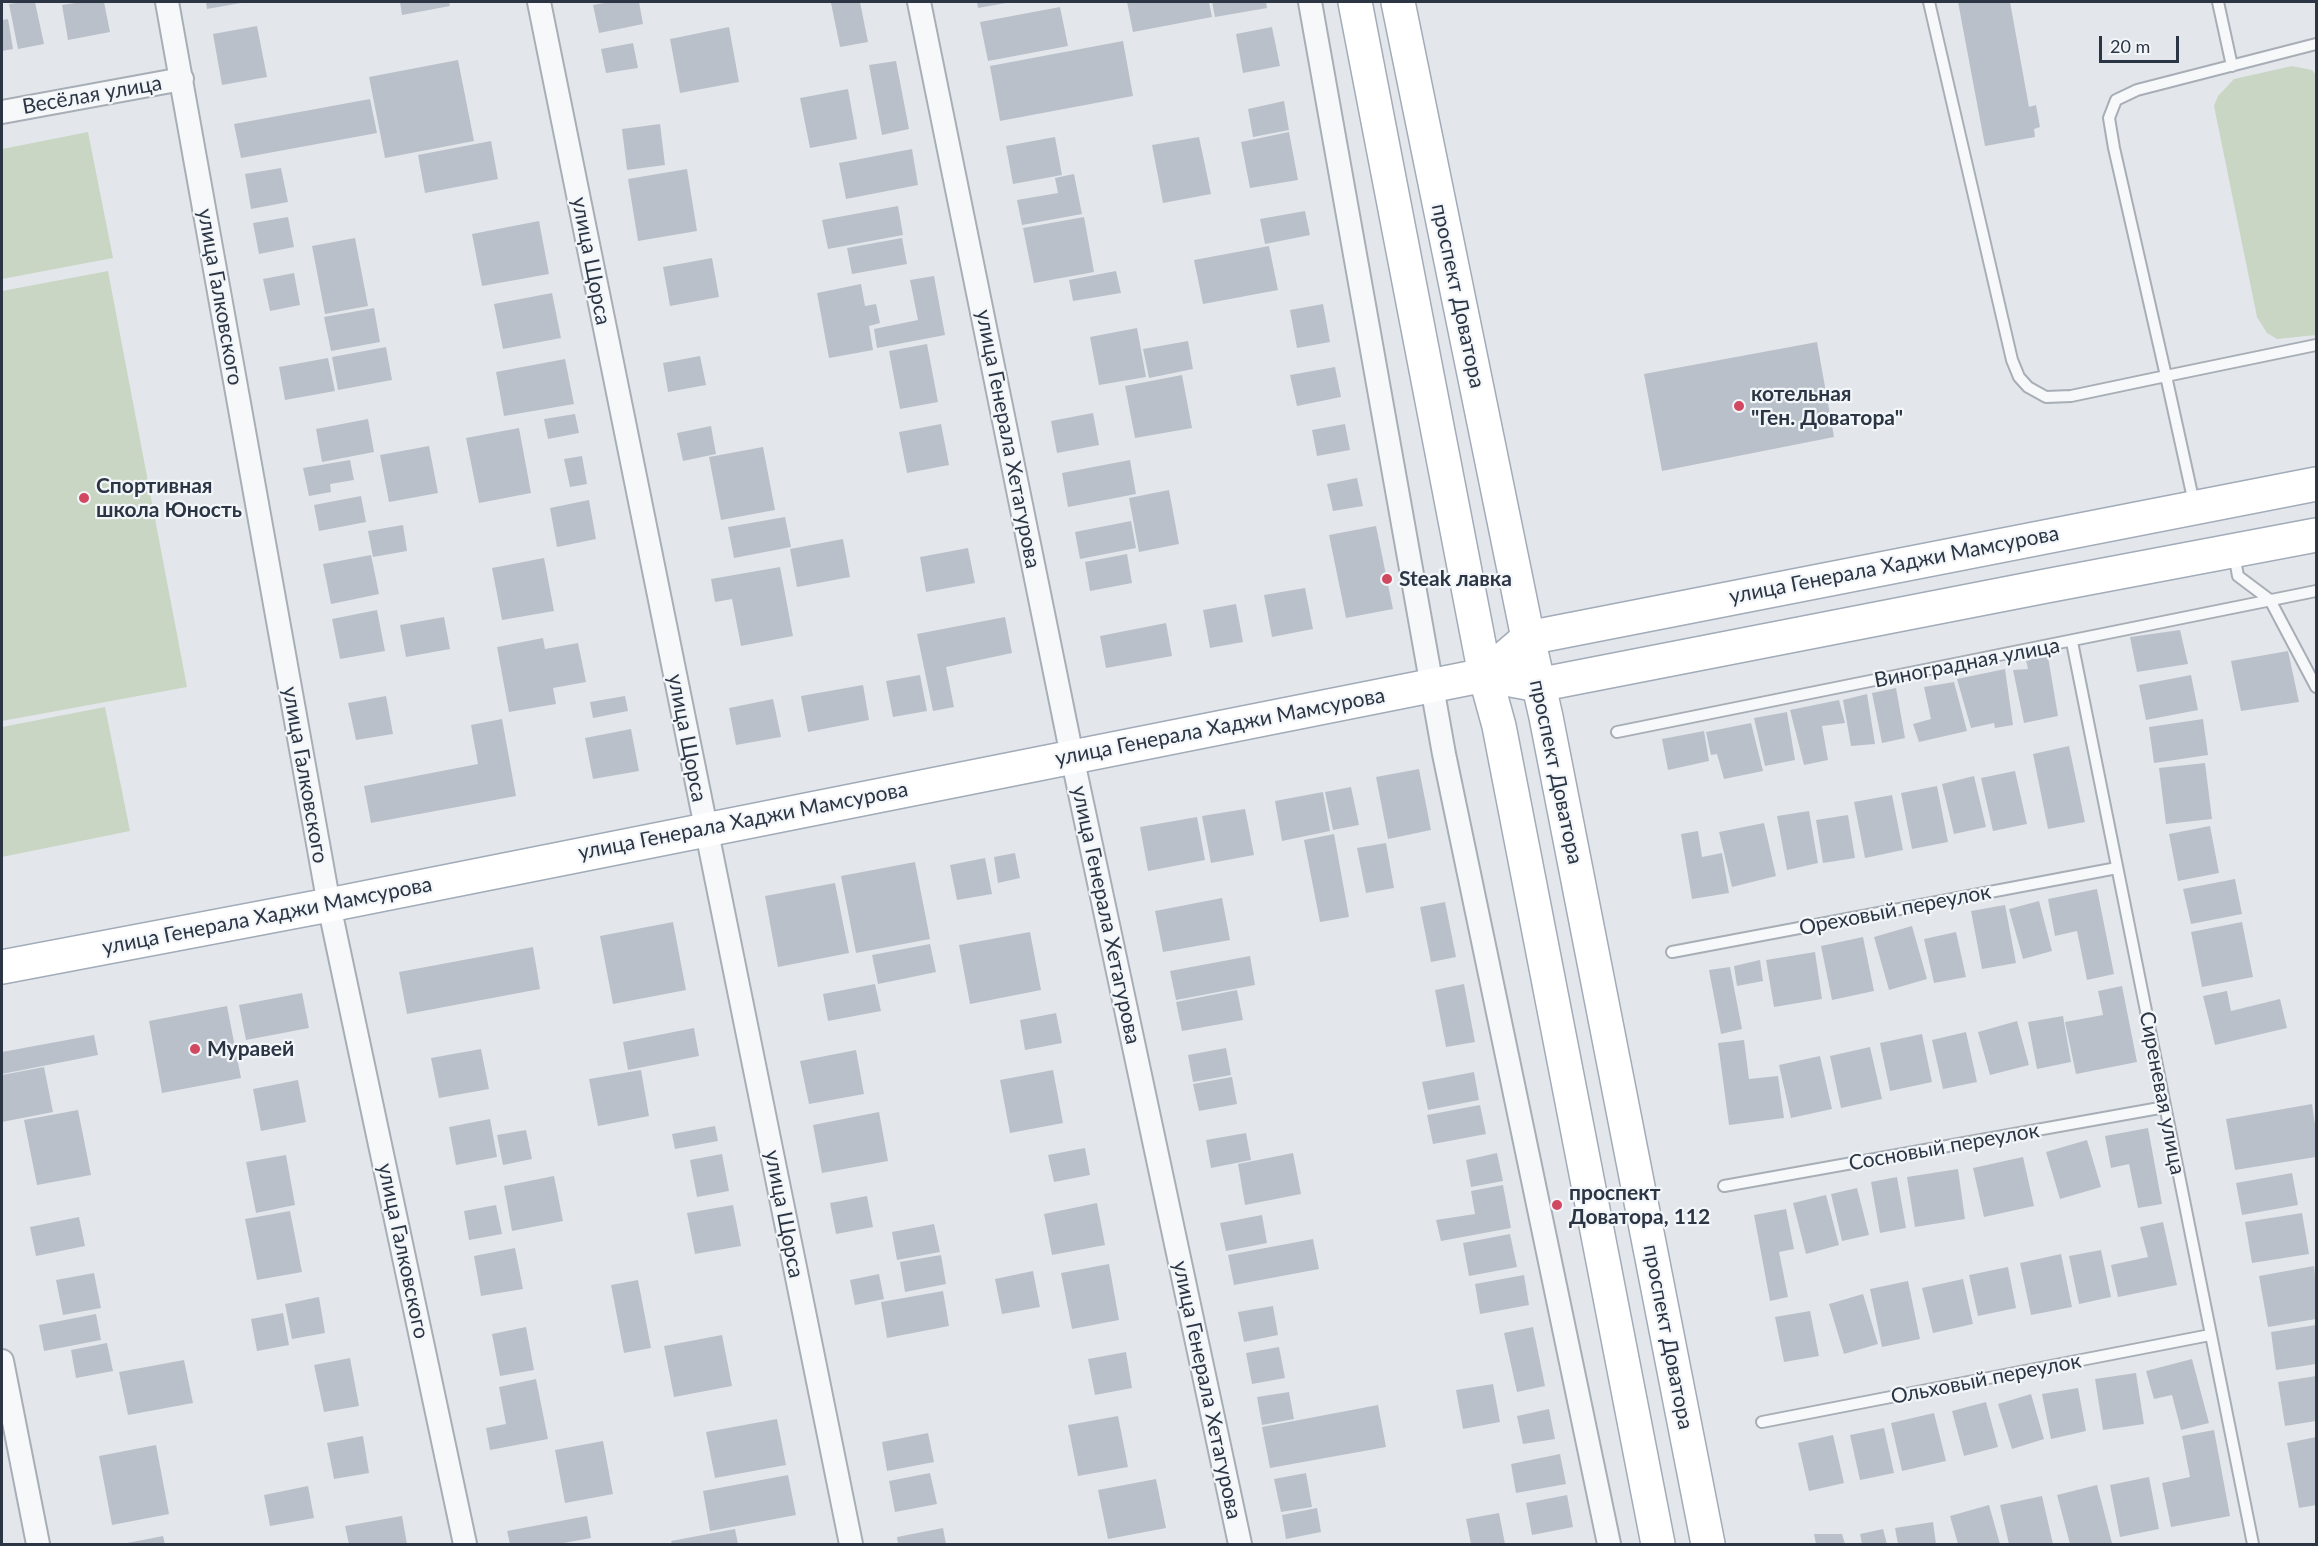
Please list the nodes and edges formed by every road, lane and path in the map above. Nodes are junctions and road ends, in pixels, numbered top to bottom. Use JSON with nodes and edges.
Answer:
{"nodes":[{"id":1,"x":167,"y":2,"type":"edge"},
{"id":2,"x":539,"y":2,"type":"edge"},
{"id":3,"x":919,"y":2,"type":"edge"},
{"id":4,"x":1310,"y":2,"type":"edge"},
{"id":5,"x":1355,"y":2,"type":"edge"},
{"id":6,"x":1398,"y":2,"type":"edge"},
{"id":7,"x":1929,"y":2,"type":"edge"},
{"id":8,"x":2218,"y":2,"type":"edge"},
{"id":9,"x":2316,"y":44,"type":"edge"},
{"id":10,"x":2232,"y":66,"type":"junction"},
{"id":11,"x":182,"y":79,"type":"junction"},
{"id":12,"x":2,"y":112,"type":"edge"},
{"id":13,"x":2316,"y":345,"type":"edge"},
{"id":14,"x":2166,"y":376,"type":"junction"},
{"id":15,"x":2316,"y":484,"type":"edge"},
{"id":16,"x":2194,"y":507,"type":"junction"},
{"id":17,"x":2316,"y":535,"type":"edge"},
{"id":18,"x":2036,"y":537,"type":"junction"},
{"id":19,"x":2234,"y":551,"type":"junction"},
{"id":20,"x":2046,"y":586,"type":"junction"},
{"id":21,"x":2316,"y":591,"type":"edge"},
{"id":22,"x":2270,"y":600,"type":"junction"},
{"id":23,"x":1528,"y":638,"type":"junction"},
{"id":24,"x":2072,"y":642,"type":"junction"},
{"id":25,"x":1485,"y":675,"type":"junction"},
{"id":26,"x":1538,"y":685,"type":"junction"},
{"id":27,"x":1431,"y":686,"type":"junction"},
{"id":28,"x":2316,"y":687,"type":"edge"},
{"id":29,"x":1617,"y":732,"type":"dead end"},
{"id":30,"x":1072,"y":756,"type":"junction"},
{"id":31,"x":706,"y":828,"type":"junction"},
{"id":32,"x":2117,"y":868,"type":"junction"},
{"id":33,"x":329,"y":904,"type":"junction"},
{"id":34,"x":1672,"y":952,"type":"dead end"},
{"id":35,"x":2,"y":967,"type":"edge"},
{"id":36,"x":2165,"y":1107,"type":"junction"},
{"id":37,"x":1724,"y":1186,"type":"dead end"},
{"id":38,"x":2210,"y":1335,"type":"junction"},
{"id":39,"x":2,"y":1361,"type":"edge"},
{"id":40,"x":1762,"y":1422,"type":"dead end"},
{"id":41,"x":38,"y":1545,"type":"edge"},
{"id":42,"x":465,"y":1545,"type":"edge"},
{"id":43,"x":851,"y":1545,"type":"edge"},
{"id":44,"x":1240,"y":1545,"type":"edge"},
{"id":45,"x":1609,"y":1545,"type":"edge"},
{"id":46,"x":1658,"y":1545,"type":"edge"},
{"id":47,"x":1708,"y":1545,"type":"edge"},
{"id":48,"x":2253,"y":1545,"type":"edge"}],
"edges":[{"from":1,"to":11,"type":"street","name":"улица Галковского"},
{"from":2,"to":31,"type":"street","name":"улица Щорса"},
{"from":3,"to":30,"type":"street","name":"улица Генерала Хетагурова"},
{"from":4,"to":27,"type":"street"},
{"from":5,"to":25,"type":"main road","name":"проспект Доватора"},
{"from":6,"to":23,"type":"main road","name":"проспект Доватора"},
{"from":7,"to":14,"type":"lane"},
{"from":8,"to":10,"type":"lane"},
{"from":9,"to":10,"type":"lane"},
{"from":10,"to":14,"type":"lane"},
{"from":11,"to":12,"type":"street","name":"Весёлая улица"},
{"from":11,"to":33,"type":"street","name":"улица Галковского"},
{"from":13,"to":14,"type":"lane"},
{"from":14,"to":16,"type":"lane"},
{"from":15,"to":16,"type":"main road","name":"улица Генерала Хаджи Мамсурова"},
{"from":16,"to":18,"type":"main road","name":"улица Генерала Хаджи Мамсурова"},
{"from":17,"to":19,"type":"main road","name":"улица Генерала Хаджи Мамсурова"},
{"from":18,"to":20,"type":"main road"},
{"from":18,"to":23,"type":"main road","name":"улица Генерала Хаджи Мамсурова"},
{"from":19,"to":20,"type":"main road","name":"улица Генерала Хаджи Мамсурова"},
{"from":19,"to":22,"type":"lane"},
{"from":20,"to":26,"type":"main road","name":"улица Генерала Хаджи Мамсурова"},
{"from":21,"to":22,"type":"lane","name":"Виноградная улица"},
{"from":22,"to":24,"type":"lane","name":"Виноградная улица"},
{"from":22,"to":28,"type":"lane"},
{"from":23,"to":25,"type":"main road","name":"улица Генерала Хаджи Мамсурова"},
{"from":23,"to":26,"type":"main road","name":"проспект Доватора"},
{"from":24,"to":29,"type":"lane","name":"Виноградная улица"},
{"from":24,"to":32,"type":"lane","name":"Сиреневая улица"},
{"from":25,"to":26,"type":"main road","name":"улица Генерала Хаджи Мамсурова"},
{"from":25,"to":27,"type":"main road","name":"улица Генерала Хаджи Мамсурова"},
{"from":25,"to":46,"type":"main road","name":"проспект Доватора"},
{"from":26,"to":47,"type":"main road","name":"проспект Доватора"},
{"from":27,"to":30,"type":"main road","name":"улица Генерала Хаджи Мамсурова"},
{"from":27,"to":45,"type":"street"},
{"from":30,"to":31,"type":"main road","name":"улица Генерала Хаджи Мамсурова"},
{"from":30,"to":44,"type":"street","name":"улица Генерала Хетагурова"},
{"from":31,"to":33,"type":"main road","name":"улица Генерала Хаджи Мамсурова"},
{"from":31,"to":43,"type":"street","name":"улица Щорса"},
{"from":32,"to":34,"type":"lane","name":"Ореховый переулок"},
{"from":32,"to":36,"type":"lane","name":"Сиреневая улица"},
{"from":33,"to":35,"type":"main road","name":"улица Генерала Хаджи Мамсурова"},
{"from":33,"to":42,"type":"street","name":"улица Галковского"},
{"from":36,"to":37,"type":"lane","name":"Сосновый переулок"},
{"from":36,"to":38,"type":"lane","name":"Сиреневая улица"},
{"from":38,"to":40,"type":"lane","name":"Ольховый переулок"},
{"from":38,"to":48,"type":"lane","name":"Сиреневая улица"},
{"from":39,"to":41,"type":"street"}]}
